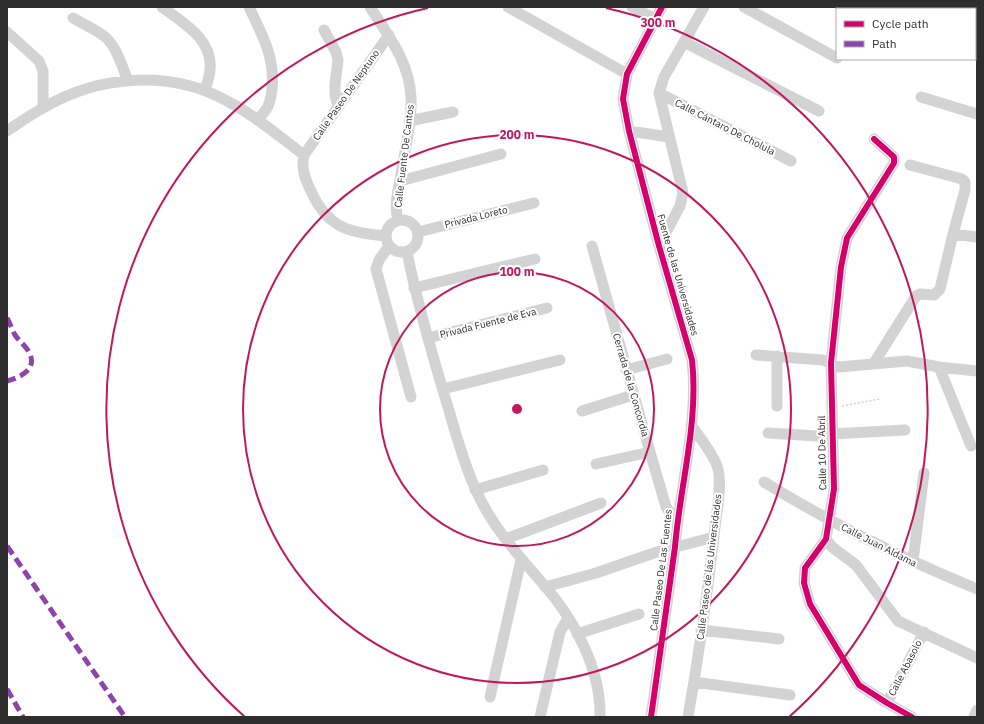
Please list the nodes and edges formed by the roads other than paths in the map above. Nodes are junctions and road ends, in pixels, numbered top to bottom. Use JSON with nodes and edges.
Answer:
{"nodes":[{"id":1,"x":162,"y":7,"type":"edge"},
{"id":2,"x":249,"y":7,"type":"edge"},
{"id":3,"x":370,"y":7,"type":"edge"},
{"id":4,"x":508,"y":7,"type":"edge"},
{"id":5,"x":632,"y":7,"type":"edge"},
{"id":6,"x":662,"y":7,"type":"edge"},
{"id":7,"x":704,"y":7,"type":"edge"},
{"id":8,"x":744,"y":7,"type":"edge"},
{"id":9,"x":73,"y":18,"type":"dead end"},
{"id":10,"x":655,"y":19,"type":"junction"},
{"id":11,"x":324,"y":30,"type":"dead end"},
{"id":12,"x":7,"y":32,"type":"edge"},
{"id":13,"x":389,"y":35,"type":"junction"},
{"id":14,"x":684,"y":42,"type":"junction"},
{"id":15,"x":836,"y":57,"type":"edge"},
{"id":16,"x":627,"y":74,"type":"junction"},
{"id":17,"x":128,"y":81,"type":"junction"},
{"id":18,"x":205,"y":90,"type":"junction"},
{"id":19,"x":659,"y":93,"type":"junction"},
{"id":20,"x":921,"y":97,"type":"dead end"},
{"id":21,"x":338,"y":106,"type":"junction"},
{"id":22,"x":43,"y":108,"type":"junction"},
{"id":23,"x":819,"y":111,"type":"dead end"},
{"id":24,"x":453,"y":112,"type":"dead end"},
{"id":25,"x":977,"y":114,"type":"edge"},
{"id":26,"x":257,"y":120,"type":"junction"},
{"id":27,"x":409,"y":121,"type":"junction"},
{"id":28,"x":7,"y":131,"type":"edge"},
{"id":29,"x":628,"y":131,"type":"junction"},
{"id":30,"x":669,"y":137,"type":"junction"},
{"id":31,"x":874,"y":139,"type":"dead end"},
{"id":32,"x":501,"y":154,"type":"dead end"},
{"id":33,"x":304,"y":155,"type":"junction"},
{"id":34,"x":791,"y":161,"type":"dead end"},
{"id":35,"x":910,"y":165,"type":"dead end"},
{"id":36,"x":400,"y":180,"type":"junction"},
{"id":37,"x":534,"y":203,"type":"dead end"},
{"id":38,"x":398,"y":220,"type":"junction"},
{"id":39,"x":418,"y":232,"type":"junction"},
{"id":40,"x":953,"y":234,"type":"junction"},
{"id":41,"x":977,"y":237,"type":"edge"},
{"id":42,"x":388,"y":241,"type":"junction"},
{"id":43,"x":592,"y":246,"type":"dead end"},
{"id":44,"x":659,"y":246,"type":"junction"},
{"id":45,"x":407,"y":252,"type":"junction"},
{"id":46,"x":534,"y":259,"type":"dead end"},
{"id":47,"x":414,"y":288,"type":"junction"},
{"id":48,"x":547,"y":308,"type":"dead end"},
{"id":49,"x":428,"y":338,"type":"junction"},
{"id":50,"x":756,"y":356,"type":"dead end"},
{"id":51,"x":777,"y":356,"type":"junction"},
{"id":52,"x":667,"y":359,"type":"dead end"},
{"id":53,"x":560,"y":360,"type":"dead end"},
{"id":54,"x":831,"y":363,"type":"junction"},
{"id":55,"x":874,"y":363,"type":"junction"},
{"id":56,"x":939,"y":367,"type":"junction"},
{"id":57,"x":626,"y":370,"type":"junction"},
{"id":58,"x":977,"y":371,"type":"edge"},
{"id":59,"x":443,"y":390,"type":"junction"},
{"id":60,"x":633,"y":395,"type":"junction"},
{"id":61,"x":411,"y":397,"type":"dead end"},
{"id":62,"x":777,"y":406,"type":"dead end"},
{"id":63,"x":582,"y":411,"type":"dead end"},
{"id":64,"x":691,"y":425,"type":"junction"},
{"id":65,"x":905,"y":430,"type":"dead end"},
{"id":66,"x":768,"y":433,"type":"dead end"},
{"id":67,"x":833,"y":435,"type":"junction"},
{"id":68,"x":971,"y":446,"type":"dead end"},
{"id":69,"x":650,"y":452,"type":"junction"},
{"id":70,"x":596,"y":464,"type":"dead end"},
{"id":71,"x":543,"y":470,"type":"dead end"},
{"id":72,"x":924,"y":473,"type":"dead end"},
{"id":73,"x":764,"y":482,"type":"dead end"},
{"id":74,"x":476,"y":490,"type":"junction"},
{"id":75,"x":601,"y":503,"type":"dead end"},
{"id":76,"x":677,"y":519,"type":"junction"},
{"id":77,"x":830,"y":520,"type":"junction"},
{"id":78,"x":714,"y":537,"type":"junction"},
{"id":79,"x":826,"y":539,"type":"junction"},
{"id":80,"x":506,"y":540,"type":"junction"},
{"id":81,"x":675,"y":547,"type":"junction"},
{"id":82,"x":521,"y":560,"type":"junction"},
{"id":83,"x":913,"y":561,"type":"junction"},
{"id":84,"x":545,"y":587,"type":"junction"},
{"id":85,"x":977,"y":589,"type":"edge"},
{"id":86,"x":639,"y":614,"type":"dead end"},
{"id":87,"x":568,"y":618,"type":"junction"},
{"id":88,"x":701,"y":630,"type":"junction"},
{"id":89,"x":924,"y":632,"type":"junction"},
{"id":90,"x":577,"y":634,"type":"junction"},
{"id":91,"x":779,"y":639,"type":"dead end"},
{"id":92,"x":977,"y":658,"type":"edge"},
{"id":93,"x":694,"y":682,"type":"junction"},
{"id":94,"x":790,"y":695,"type":"dead end"},
{"id":95,"x":490,"y":697,"type":"dead end"},
{"id":96,"x":887,"y":703,"type":"junction"},
{"id":97,"x":977,"y":710,"type":"edge"},
{"id":98,"x":653,"y":715,"type":"edge"},
{"id":99,"x":687,"y":716,"type":"edge"},
{"id":100,"x":540,"y":717,"type":"edge"},
{"id":101,"x":600,"y":717,"type":"edge"},
{"id":102,"x":912,"y":717,"type":"edge"},
{"id":103,"x":974,"y":717,"type":"edge"}],
"edges":[{"from":1,"to":18,"type":"street"},
{"from":2,"to":26,"type":"street"},
{"from":3,"to":13,"type":"street","name":"Calle Fuente De Cantos"},
{"from":4,"to":16,"type":"street"},
{"from":5,"to":10,"type":"street"},
{"from":6,"to":10,"type":"street","name":"Fuente de las Universidades"},
{"from":7,"to":14,"type":"street"},
{"from":8,"to":15,"type":"street"},
{"from":9,"to":17,"type":"street"},
{"from":10,"to":16,"type":"street","name":"Fuente de las Universidades"},
{"from":11,"to":21,"type":"street"},
{"from":12,"to":22,"type":"street"},
{"from":13,"to":21,"type":"street","name":"Calle Paseo De Neptuno"},
{"from":13,"to":27,"type":"street","name":"Calle Fuente De Cantos"},
{"from":14,"to":19,"type":"street"},
{"from":14,"to":23,"type":"street"},
{"from":16,"to":29,"type":"street","name":"Fuente de las Universidades"},
{"from":17,"to":18,"type":"street"},
{"from":17,"to":22,"type":"street"},
{"from":18,"to":26,"type":"street"},
{"from":19,"to":30,"type":"street","name":"Fuente de las Universidades"},
{"from":19,"to":34,"type":"street","name":"Calle Cántaro De Cholula"},
{"from":20,"to":25,"type":"street"},
{"from":21,"to":33,"type":"street","name":"Calle Paseo De Neptuno"},
{"from":22,"to":28,"type":"street"},
{"from":24,"to":27,"type":"street"},
{"from":26,"to":33,"type":"street"},
{"from":27,"to":36,"type":"street","name":"Calle Fuente De Cantos"},
{"from":29,"to":30,"type":"street"},
{"from":29,"to":44,"type":"street","name":"Fuente de las Universidades"},
{"from":30,"to":44,"type":"street","name":"Fuente de las Universidades"},
{"from":31,"to":54,"type":"street","name":"Calle 10 De Abril"},
{"from":32,"to":36,"type":"street"},
{"from":33,"to":42,"type":"street"},
{"from":35,"to":40,"type":"street"},
{"from":36,"to":38,"type":"street","name":"Calle Fuente De Cantos"},
{"from":37,"to":39,"type":"street","name":"Privada Loreto"},
{"from":38,"to":39,"type":"street"},
{"from":38,"to":42,"type":"street"},
{"from":39,"to":45,"type":"street"},
{"from":40,"to":41,"type":"street"},
{"from":40,"to":55,"type":"street"},
{"from":42,"to":45,"type":"street"},
{"from":42,"to":61,"type":"street"},
{"from":43,"to":57,"type":"street","name":"Cerrada de la Concordia"},
{"from":44,"to":64,"type":"street","name":"Fuente de las Universidades"},
{"from":45,"to":47,"type":"street"},
{"from":46,"to":47,"type":"street"},
{"from":47,"to":49,"type":"street"},
{"from":48,"to":49,"type":"street","name":"Privada Fuente de Eva"},
{"from":49,"to":59,"type":"street"},
{"from":50,"to":51,"type":"street"},
{"from":51,"to":54,"type":"street"},
{"from":51,"to":62,"type":"street"},
{"from":52,"to":57,"type":"street"},
{"from":53,"to":59,"type":"street"},
{"from":54,"to":55,"type":"street"},
{"from":54,"to":67,"type":"street","name":"Calle 10 De Abril"},
{"from":55,"to":56,"type":"street"},
{"from":56,"to":58,"type":"street"},
{"from":56,"to":68,"type":"street"},
{"from":57,"to":60,"type":"street","name":"Cerrada de la Concordia"},
{"from":59,"to":74,"type":"street"},
{"from":60,"to":63,"type":"street"},
{"from":60,"to":69,"type":"street","name":"Cerrada de la Concordia"},
{"from":64,"to":76,"type":"street","name":"Calle Paseo De Las Fuentes"},
{"from":64,"to":78,"type":"street","name":"Calle Paseo de las Universidades"},
{"from":65,"to":67,"type":"street"},
{"from":66,"to":67,"type":"street"},
{"from":67,"to":77,"type":"street","name":"Calle 10 De Abril"},
{"from":69,"to":70,"type":"street"},
{"from":69,"to":76,"type":"street","name":"Cerrada de la Concordia"},
{"from":71,"to":74,"type":"street"},
{"from":72,"to":83,"type":"street"},
{"from":73,"to":77,"type":"street","name":"Calle Juan Aldama"},
{"from":74,"to":80,"type":"street"},
{"from":75,"to":80,"type":"street"},
{"from":76,"to":81,"type":"street","name":"Calle Paseo De Las Fuentes"},
{"from":77,"to":79,"type":"street","name":"Calle 10 De Abril"},
{"from":77,"to":83,"type":"street","name":"Calle Juan Aldama"},
{"from":78,"to":81,"type":"street"},
{"from":78,"to":88,"type":"street","name":"Calle Paseo de las Universidades"},
{"from":79,"to":89,"type":"street"},
{"from":79,"to":96,"type":"street","name":"Calle 10 De Abril"},
{"from":80,"to":82,"type":"street"},
{"from":81,"to":84,"type":"street"},
{"from":81,"to":98,"type":"street","name":"Calle Paseo De Las Fuentes"},
{"from":82,"to":84,"type":"street"},
{"from":82,"to":95,"type":"street"},
{"from":83,"to":85,"type":"street","name":"Calle Juan Aldama"},
{"from":84,"to":87,"type":"street"},
{"from":86,"to":90,"type":"street"},
{"from":87,"to":90,"type":"street"},
{"from":87,"to":100,"type":"street"},
{"from":88,"to":91,"type":"street"},
{"from":88,"to":93,"type":"street","name":"Calle Paseo de las Universidades"},
{"from":89,"to":92,"type":"street"},
{"from":89,"to":96,"type":"street","name":"Calle Abasolo"},
{"from":90,"to":101,"type":"street"},
{"from":93,"to":94,"type":"street"},
{"from":93,"to":99,"type":"street","name":"Calle Paseo de las Universidades"},
{"from":96,"to":102,"type":"street"},
{"from":97,"to":103,"type":"street"}]}
